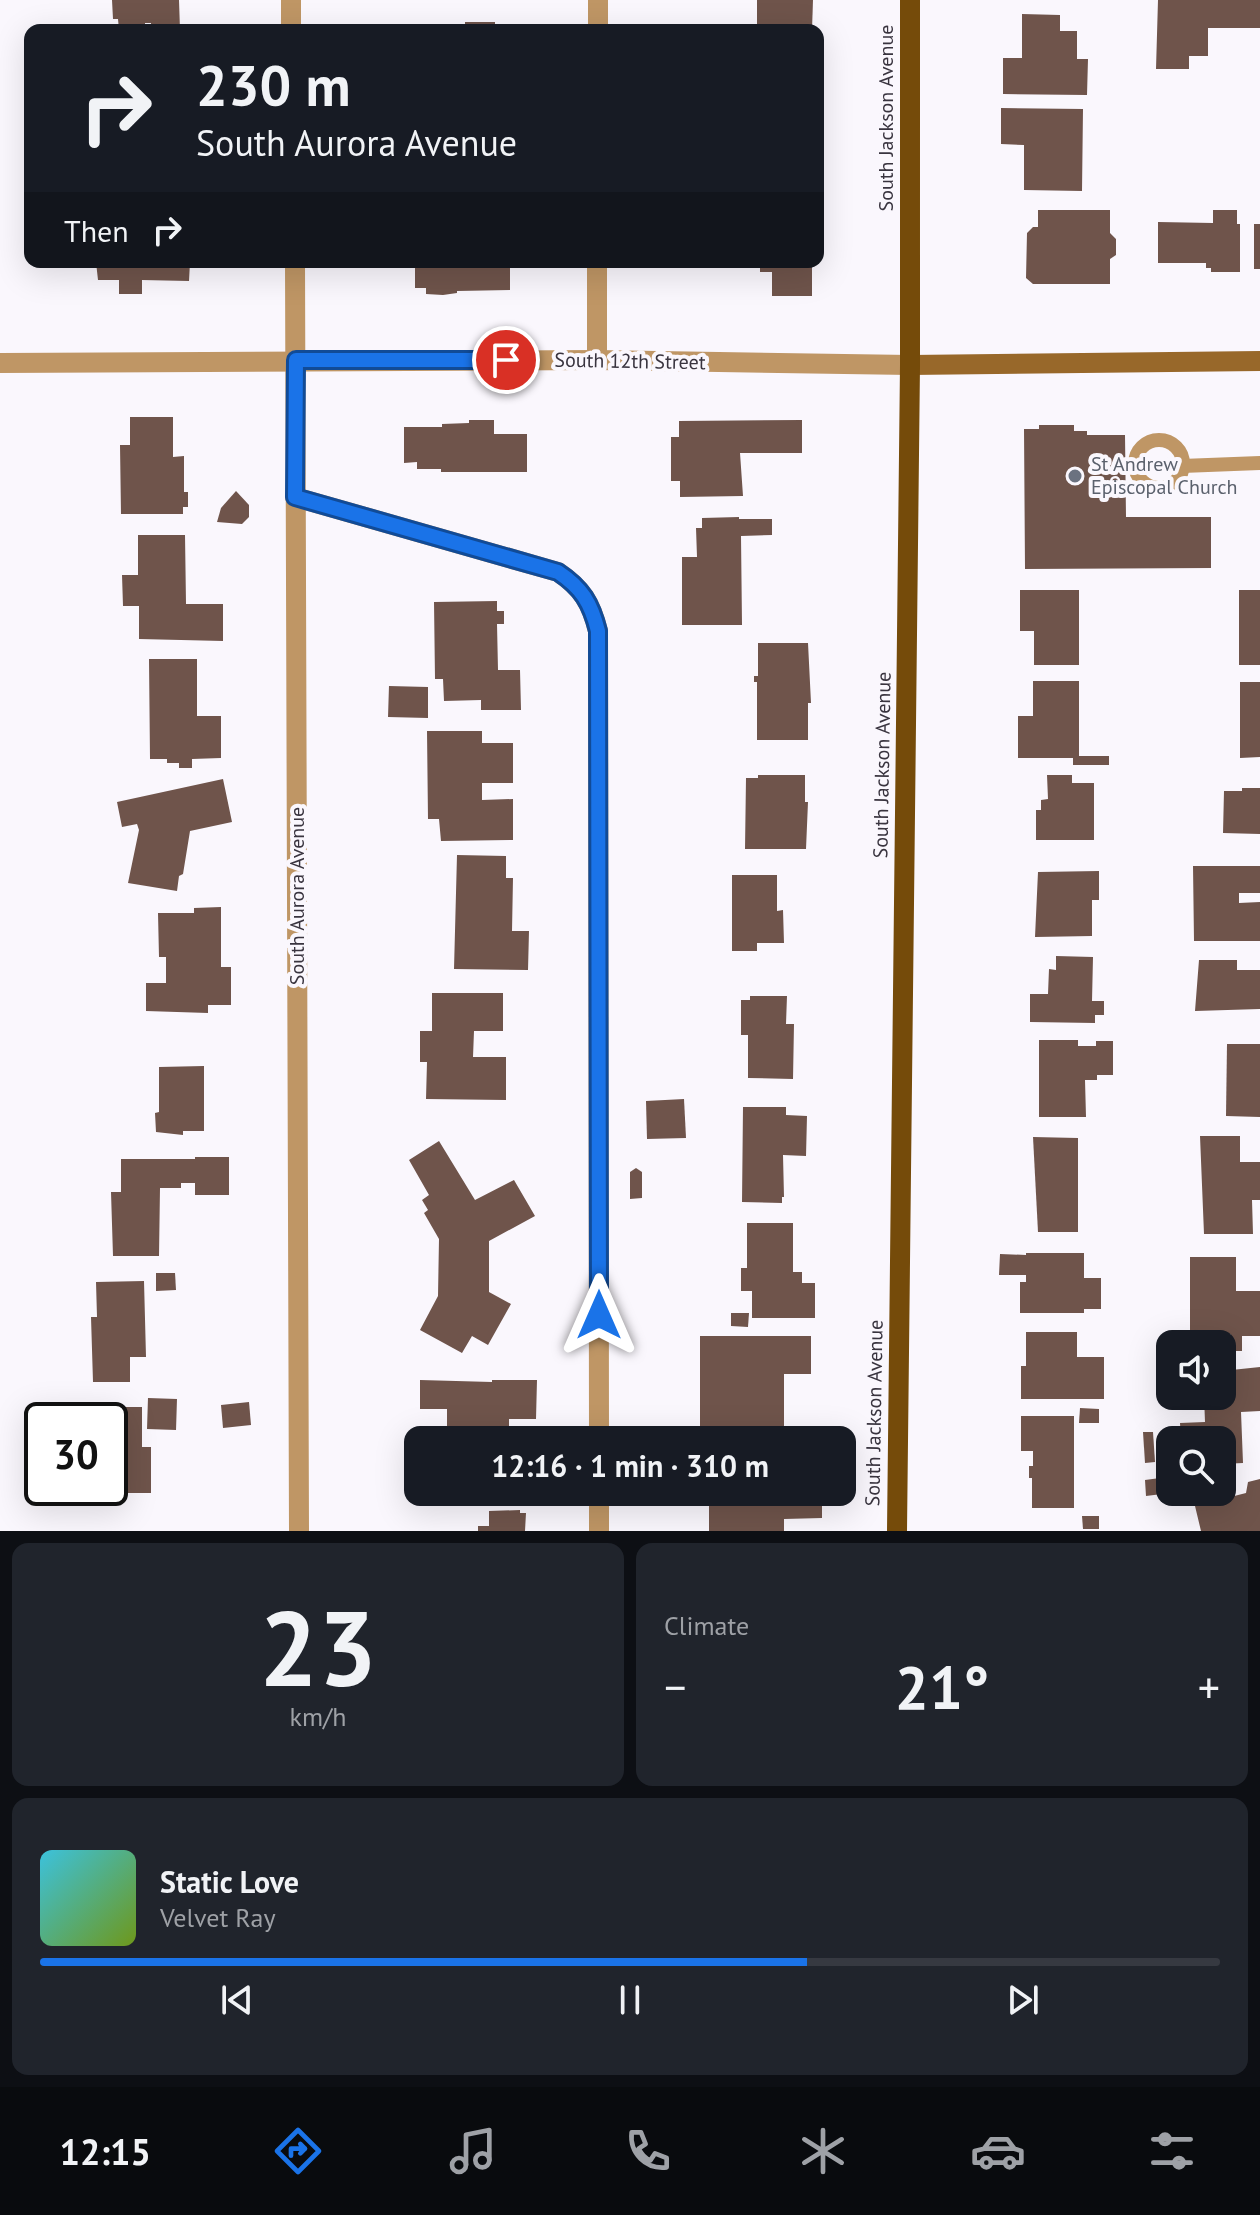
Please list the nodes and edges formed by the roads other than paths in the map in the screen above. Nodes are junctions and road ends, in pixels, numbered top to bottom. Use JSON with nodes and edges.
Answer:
{"nodes":[{"id":1,"x":291,"y":0,"type":"edge"},
{"id":2,"x":598,"y":0,"type":"edge"},
{"id":3,"x":910,"y":0,"type":"edge"},
{"id":4,"x":291,"y":24,"type":"edge"},
{"id":5,"x":598,"y":24,"type":"edge"},
{"id":6,"x":295,"y":268,"type":"edge"},
{"id":7,"x":597,"y":268,"type":"edge"},
{"id":8,"x":296,"y":360,"type":"junction"},
{"id":9,"x":597,"y":360,"type":"junction"},
{"id":10,"x":1260,"y":361,"type":"edge"},
{"id":11,"x":0,"y":363,"type":"edge"},
{"id":12,"x":910,"y":365,"type":"junction"},
{"id":13,"x":1260,"y":463,"type":"edge"},
{"id":14,"x":1182,"y":466,"type":"dead end"},
{"id":15,"x":295,"y":497,"type":"junction"},
{"id":16,"x":599,"y":1426,"type":"edge"},
{"id":17,"x":599,"y":1506,"type":"edge"},
{"id":18,"x":299,"y":1531,"type":"edge"},
{"id":19,"x":599,"y":1531,"type":"edge"},
{"id":20,"x":897,"y":1531,"type":"edge"}],
"edges":[{"from":1,"to":4,"type":"street"},
{"from":2,"to":5,"type":"street"},
{"from":3,"to":12,"type":"main road","name":"South Jackson Avenue"},
{"from":6,"to":8,"type":"street","name":"South Aurora Avenue"},
{"from":7,"to":9,"type":"street"},
{"from":8,"to":9,"type":"street","name":"South 12th Street"},
{"from":8,"to":11,"type":"street","name":"South 12th Street"},
{"from":8,"to":15,"type":"street","name":"South Aurora Avenue"},
{"from":9,"to":12,"type":"street","name":"South 12th Street"},
{"from":10,"to":12,"type":"main road","name":"South 12th Street"},
{"from":12,"to":20,"type":"main road","name":"South Jackson Avenue"},
{"from":13,"to":14,"type":"lane"},
{"from":15,"to":16,"type":"street"},
{"from":15,"to":18,"type":"street","name":"South Aurora Avenue"},
{"from":17,"to":19,"type":"street"}]}
